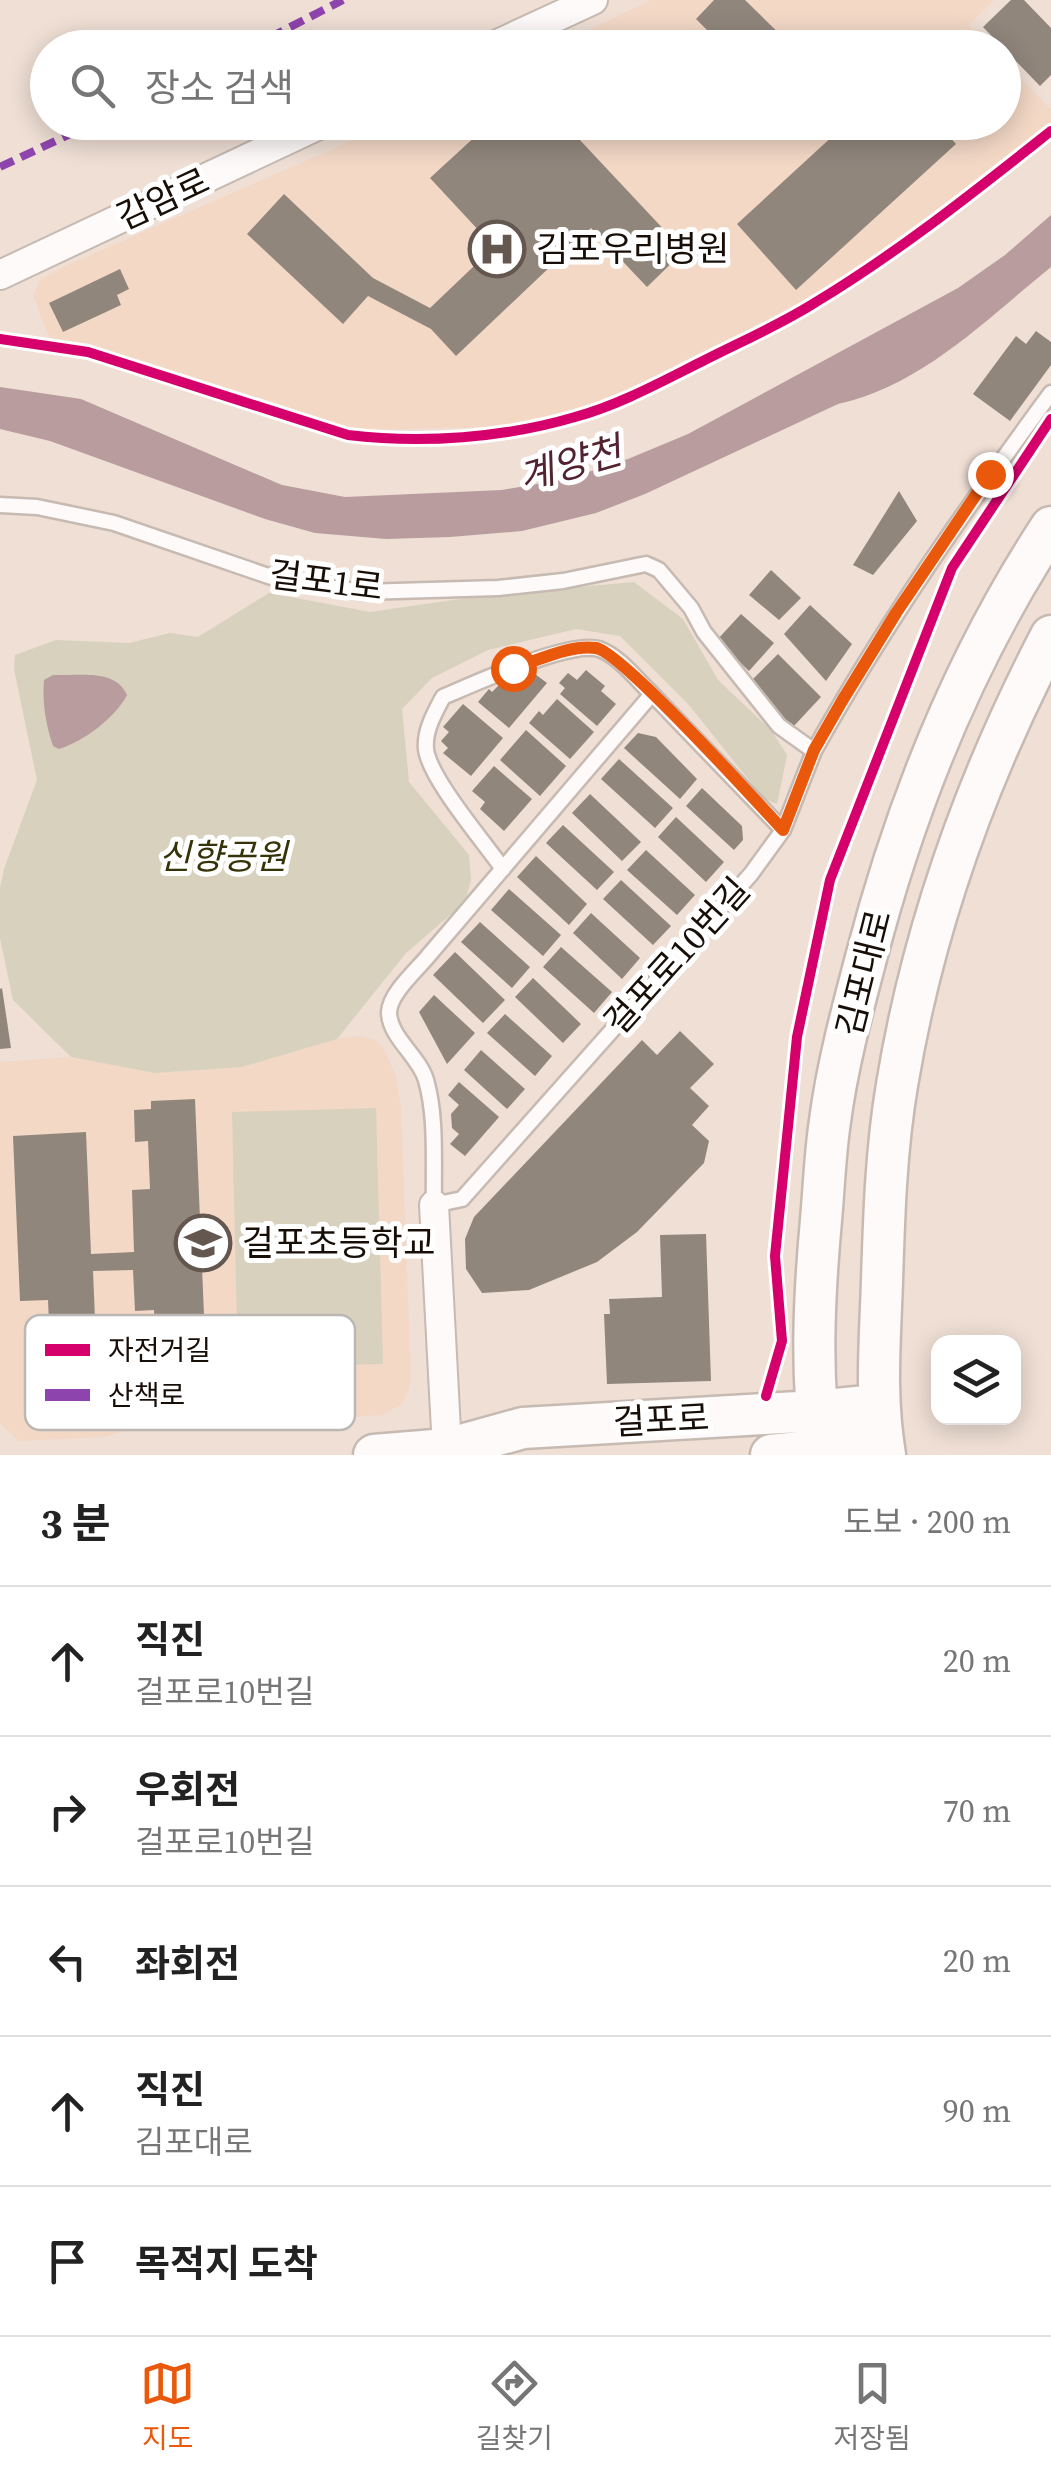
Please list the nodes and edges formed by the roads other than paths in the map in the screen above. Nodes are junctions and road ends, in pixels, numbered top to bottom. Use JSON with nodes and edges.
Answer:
{"nodes":[{"id":1,"x":593,"y":0,"type":"edge"},
{"id":2,"x":528,"y":30,"type":"edge"},
{"id":3,"x":288,"y":140,"type":"edge"},
{"id":4,"x":0,"y":276,"type":"edge"},
{"id":5,"x":1051,"y":394,"type":"edge"},
{"id":6,"x":0,"y":505,"type":"edge"},
{"id":7,"x":1051,"y":526,"type":"edge"},
{"id":8,"x":1051,"y":636,"type":"edge"},
{"id":9,"x":652,"y":694,"type":"junction"},
{"id":10,"x":814,"y":750,"type":"junction"},
{"id":11,"x":783,"y":830,"type":"junction"},
{"id":12,"x":503,"y":869,"type":"junction"},
{"id":13,"x":434,"y":1205,"type":"junction"},
{"id":14,"x":816,"y":1412,"type":"junction"},
{"id":15,"x":881,"y":1435,"type":"edge"},
{"id":16,"x":459,"y":1452,"type":"edge"},
{"id":17,"x":821,"y":1453,"type":"edge"},
{"id":18,"x":374,"y":1455,"type":"edge"},
{"id":19,"x":771,"y":1455,"type":"edge"}],
"edges":[{"from":1,"to":2,"type":"street"},
{"from":3,"to":4,"type":"street","name":"감암로"},
{"from":5,"to":10,"type":"lane"},
{"from":6,"to":10,"type":"lane","name":"걸포1로"},
{"from":7,"to":14,"type":"main road","name":"김포대로"},
{"from":8,"to":15,"type":"main road","name":"김포대로"},
{"from":9,"to":11,"type":"lane"},
{"from":9,"to":12,"type":"lane"},
{"from":9,"to":12,"type":"lane"},
{"from":10,"to":11,"type":"lane","name":"걸포로10번길"},
{"from":11,"to":13,"type":"lane","name":"걸포로10번길"},
{"from":12,"to":13,"type":"lane"},
{"from":13,"to":16,"type":"street"},
{"from":14,"to":15,"type":"main road","name":"걸포로"},
{"from":14,"to":16,"type":"main road","name":"걸포로"},
{"from":14,"to":17,"type":"main road","name":"김포대로"},
{"from":15,"to":17,"type":"main road"},
{"from":16,"to":18,"type":"main road","name":"걸포로"},
{"from":17,"to":19,"type":"main road"}]}
